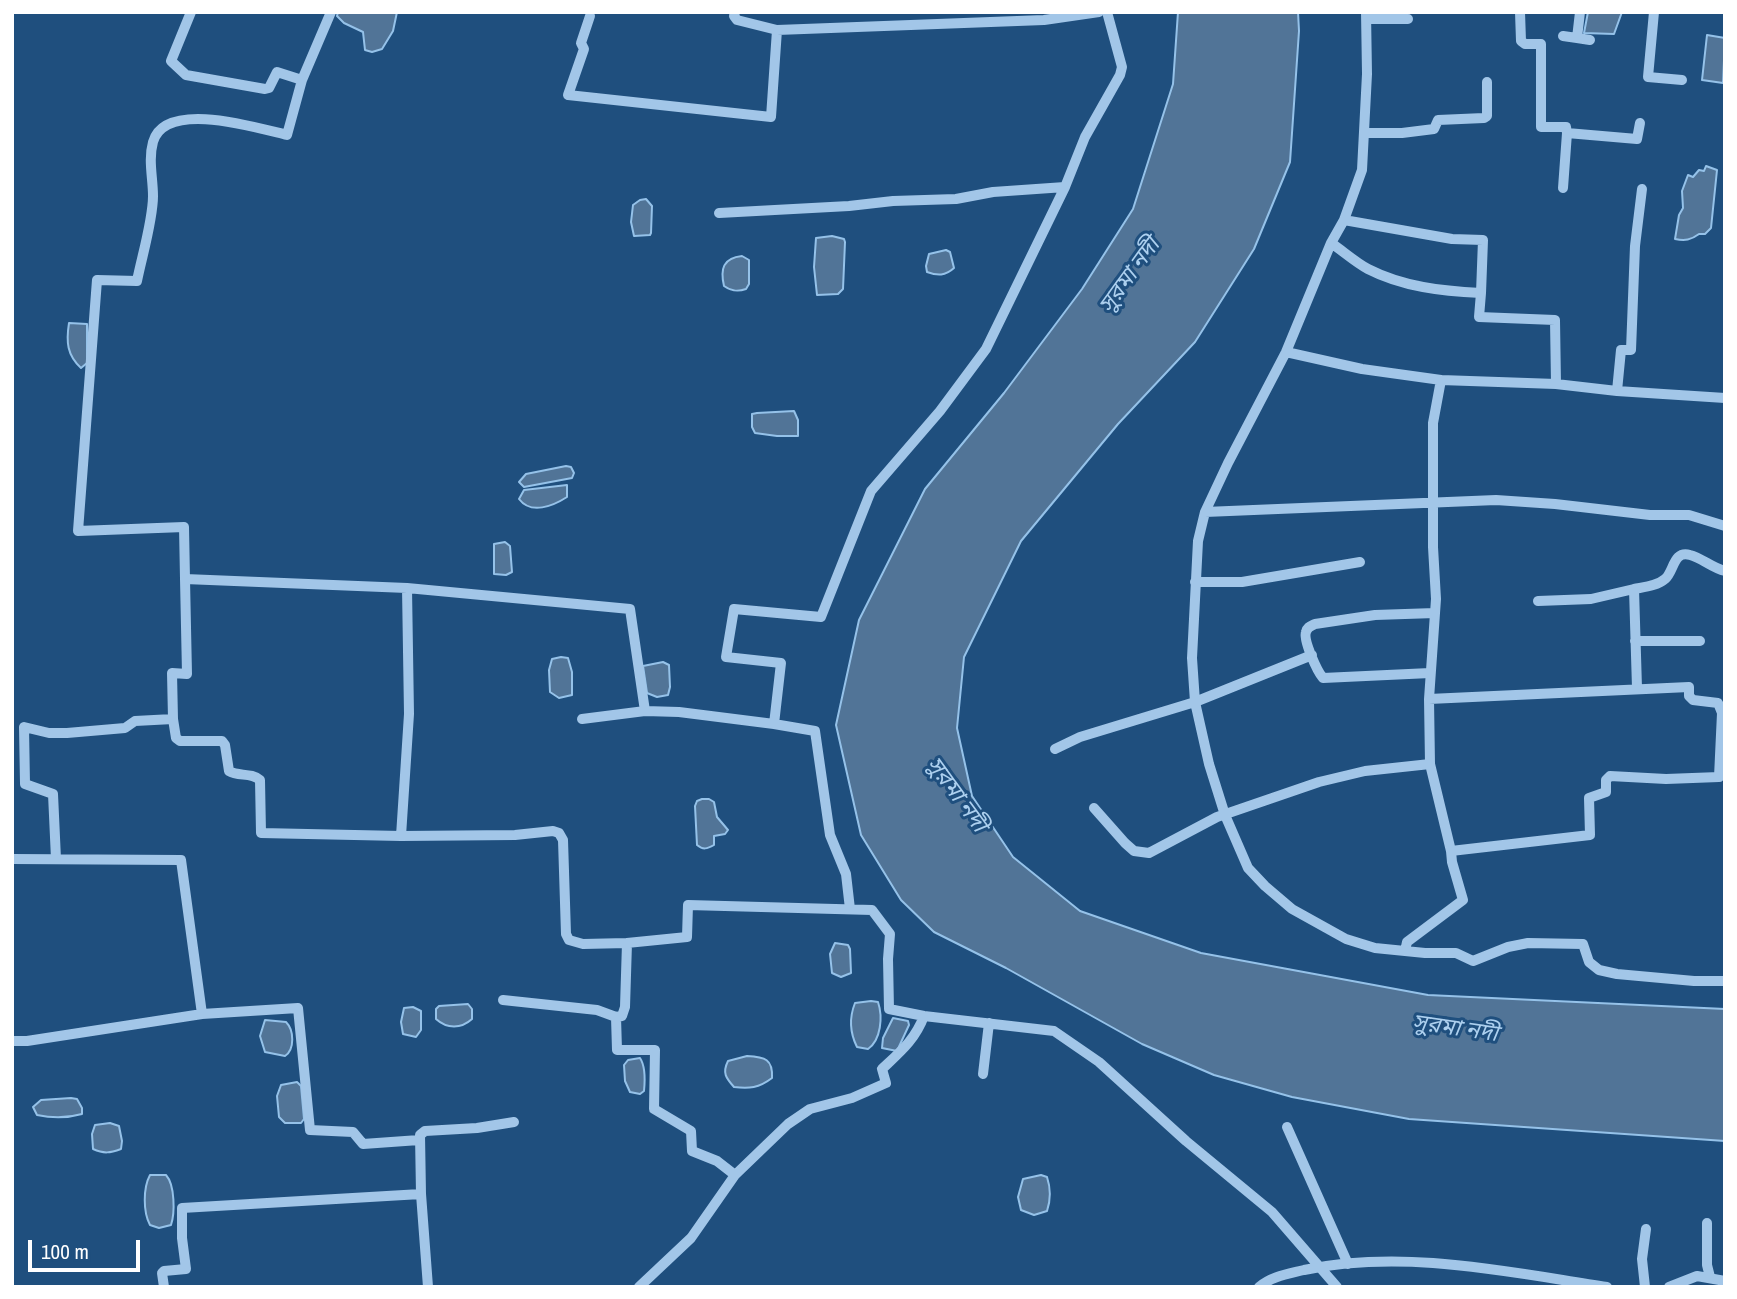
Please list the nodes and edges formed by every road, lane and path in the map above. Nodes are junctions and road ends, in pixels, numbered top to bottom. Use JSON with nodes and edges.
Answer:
{"nodes":[{"id":1,"x":191,"y":12,"type":"edge"},
{"id":2,"x":331,"y":12,"type":"edge"},
{"id":3,"x":735,"y":12,"type":"edge"},
{"id":4,"x":1099,"y":12,"type":"edge"},
{"id":5,"x":1107,"y":12,"type":"edge"},
{"id":6,"x":1520,"y":12,"type":"edge"},
{"id":7,"x":1580,"y":12,"type":"edge"},
{"id":8,"x":1654,"y":12,"type":"edge"},
{"id":9,"x":590,"y":16,"type":"dead end"},
{"id":10,"x":1366,"y":16,"type":"edge"},
{"id":11,"x":1408,"y":19,"type":"dead end"},
{"id":12,"x":777,"y":30,"type":"junction"},
{"id":13,"x":1563,"y":36,"type":"dead end"},
{"id":14,"x":1577,"y":38,"type":"junction"},
{"id":15,"x":1590,"y":40,"type":"dead end"},
{"id":16,"x":302,"y":80,"type":"junction"},
{"id":17,"x":1682,"y":80,"type":"dead end"},
{"id":18,"x":1487,"y":82,"type":"dead end"},
{"id":19,"x":1640,"y":123,"type":"dead end"},
{"id":20,"x":1364,"y":133,"type":"junction"},
{"id":21,"x":1567,"y":133,"type":"junction"},
{"id":22,"x":1065,"y":187,"type":"junction"},
{"id":23,"x":1563,"y":188,"type":"dead end"},
{"id":24,"x":1642,"y":189,"type":"dead end"},
{"id":25,"x":719,"y":213,"type":"dead end"},
{"id":26,"x":1344,"y":219,"type":"junction"},
{"id":27,"x":1331,"y":243,"type":"junction"},
{"id":28,"x":1481,"y":293,"type":"junction"},
{"id":29,"x":1286,"y":352,"type":"junction"},
{"id":30,"x":1441,"y":380,"type":"junction"},
{"id":31,"x":1556,"y":384,"type":"junction"},
{"id":32,"x":1617,"y":391,"type":"junction"},
{"id":33,"x":1725,"y":398,"type":"edge"},
{"id":34,"x":1432,"y":501,"type":"junction"},
{"id":35,"x":1205,"y":512,"type":"junction"},
{"id":36,"x":1725,"y":526,"type":"edge"},
{"id":37,"x":1360,"y":562,"type":"dead end"},
{"id":38,"x":1725,"y":571,"type":"edge"},
{"id":39,"x":184,"y":579,"type":"junction"},
{"id":40,"x":1195,"y":582,"type":"junction"},
{"id":41,"x":407,"y":588,"type":"junction"},
{"id":42,"x":1634,"y":589,"type":"junction"},
{"id":43,"x":1538,"y":601,"type":"dead end"},
{"id":44,"x":1435,"y":613,"type":"junction"},
{"id":45,"x":1635,"y":641,"type":"junction"},
{"id":46,"x":1700,"y":641,"type":"dead end"},
{"id":47,"x":1312,"y":655,"type":"junction"},
{"id":48,"x":1430,"y":673,"type":"junction"},
{"id":49,"x":1637,"y":688,"type":"junction"},
{"id":50,"x":1429,"y":699,"type":"junction"},
{"id":51,"x":1195,"y":702,"type":"junction"},
{"id":52,"x":645,"y":711,"type":"junction"},
{"id":53,"x":173,"y":719,"type":"junction"},
{"id":54,"x":582,"y":719,"type":"dead end"},
{"id":55,"x":774,"y":724,"type":"junction"},
{"id":56,"x":1055,"y":749,"type":"dead end"},
{"id":57,"x":1430,"y":764,"type":"junction"},
{"id":58,"x":1094,"y":808,"type":"dead end"},
{"id":59,"x":1225,"y":815,"type":"junction"},
{"id":60,"x":401,"y":836,"type":"junction"},
{"id":61,"x":1451,"y":851,"type":"junction"},
{"id":62,"x":12,"y":859,"type":"edge"},
{"id":63,"x":56,"y":859,"type":"junction"},
{"id":64,"x":850,"y":909,"type":"junction"},
{"id":65,"x":627,"y":943,"type":"junction"},
{"id":66,"x":1405,"y":951,"type":"junction"},
{"id":67,"x":1725,"y":981,"type":"edge"},
{"id":68,"x":503,"y":1000,"type":"dead end"},
{"id":69,"x":202,"y":1014,"type":"junction"},
{"id":70,"x":924,"y":1016,"type":"junction"},
{"id":71,"x":616,"y":1017,"type":"junction"},
{"id":72,"x":989,"y":1023,"type":"junction"},
{"id":73,"x":12,"y":1041,"type":"edge"},
{"id":74,"x":983,"y":1074,"type":"dead end"},
{"id":75,"x":514,"y":1122,"type":"dead end"},
{"id":76,"x":1287,"y":1127,"type":"dead end"},
{"id":77,"x":419,"y":1140,"type":"junction"},
{"id":78,"x":735,"y":1175,"type":"junction"},
{"id":79,"x":421,"y":1194,"type":"junction"},
{"id":80,"x":1707,"y":1223,"type":"dead end"},
{"id":81,"x":1646,"y":1229,"type":"dead end"},
{"id":82,"x":1348,"y":1264,"type":"junction"},
{"id":83,"x":1320,"y":1267,"type":"junction"},
{"id":84,"x":1710,"y":1277,"type":"junction"},
{"id":85,"x":1725,"y":1281,"type":"edge"},
{"id":86,"x":164,"y":1287,"type":"edge"},
{"id":87,"x":428,"y":1287,"type":"edge"},
{"id":88,"x":639,"y":1287,"type":"edge"},
{"id":89,"x":1259,"y":1287,"type":"edge"},
{"id":90,"x":1336,"y":1287,"type":"edge"},
{"id":91,"x":1607,"y":1287,"type":"edge"},
{"id":92,"x":1645,"y":1287,"type":"edge"},
{"id":93,"x":1669,"y":1287,"type":"edge"}],
"edges":[{"from":1,"to":16,"type":"street"},
{"from":2,"to":16,"type":"street"},
{"from":3,"to":12,"type":"street"},
{"from":4,"to":12,"type":"street"},
{"from":5,"to":22,"type":"street"},
{"from":6,"to":21,"type":"street"},
{"from":7,"to":14,"type":"street"},
{"from":8,"to":17,"type":"street"},
{"from":9,"to":12,"type":"street"},
{"from":10,"to":11,"type":"street"},
{"from":10,"to":20,"type":"street"},
{"from":13,"to":14,"type":"street"},
{"from":14,"to":15,"type":"street"},
{"from":16,"to":39,"type":"street"},
{"from":18,"to":20,"type":"street"},
{"from":19,"to":21,"type":"street"},
{"from":20,"to":26,"type":"street"},
{"from":21,"to":23,"type":"street"},
{"from":22,"to":25,"type":"street"},
{"from":22,"to":55,"type":"street"},
{"from":24,"to":32,"type":"street"},
{"from":26,"to":27,"type":"street"},
{"from":26,"to":28,"type":"street"},
{"from":27,"to":28,"type":"street"},
{"from":27,"to":29,"type":"street"},
{"from":28,"to":31,"type":"street"},
{"from":29,"to":30,"type":"street"},
{"from":29,"to":35,"type":"street"},
{"from":30,"to":31,"type":"street"},
{"from":30,"to":34,"type":"street"},
{"from":31,"to":32,"type":"street"},
{"from":32,"to":33,"type":"street"},
{"from":34,"to":35,"type":"street"},
{"from":34,"to":36,"type":"street"},
{"from":34,"to":44,"type":"street"},
{"from":35,"to":40,"type":"street"},
{"from":37,"to":40,"type":"street"},
{"from":38,"to":42,"type":"street"},
{"from":39,"to":41,"type":"street"},
{"from":39,"to":53,"type":"street"},
{"from":40,"to":51,"type":"street"},
{"from":41,"to":52,"type":"street"},
{"from":41,"to":60,"type":"street"},
{"from":42,"to":43,"type":"street"},
{"from":42,"to":45,"type":"street"},
{"from":44,"to":47,"type":"street"},
{"from":44,"to":48,"type":"street"},
{"from":45,"to":46,"type":"street"},
{"from":45,"to":49,"type":"street"},
{"from":47,"to":48,"type":"street"},
{"from":47,"to":51,"type":"street"},
{"from":48,"to":50,"type":"street"},
{"from":49,"to":50,"type":"street"},
{"from":49,"to":61,"type":"street"},
{"from":50,"to":57,"type":"street"},
{"from":51,"to":56,"type":"street"},
{"from":51,"to":59,"type":"street"},
{"from":52,"to":54,"type":"street"},
{"from":52,"to":55,"type":"street"},
{"from":53,"to":60,"type":"street"},
{"from":53,"to":63,"type":"street"},
{"from":55,"to":64,"type":"street"},
{"from":57,"to":59,"type":"street"},
{"from":57,"to":61,"type":"street"},
{"from":58,"to":59,"type":"street"},
{"from":59,"to":66,"type":"street"},
{"from":60,"to":65,"type":"street"},
{"from":61,"to":66,"type":"street"},
{"from":62,"to":63,"type":"street"},
{"from":63,"to":69,"type":"street"},
{"from":64,"to":65,"type":"street"},
{"from":64,"to":70,"type":"street"},
{"from":65,"to":71,"type":"street"},
{"from":66,"to":67,"type":"street"},
{"from":68,"to":71,"type":"street"},
{"from":69,"to":73,"type":"street"},
{"from":69,"to":77,"type":"street"},
{"from":70,"to":72,"type":"street"},
{"from":70,"to":78,"type":"street"},
{"from":71,"to":78,"type":"street"},
{"from":72,"to":74,"type":"street"},
{"from":72,"to":83,"type":"street"},
{"from":75,"to":77,"type":"street"},
{"from":76,"to":82,"type":"street"},
{"from":77,"to":79,"type":"street"},
{"from":78,"to":88,"type":"street"},
{"from":79,"to":86,"type":"street"},
{"from":79,"to":87,"type":"street"},
{"from":80,"to":84,"type":"street"},
{"from":81,"to":92,"type":"street"},
{"from":82,"to":83,"type":"street"},
{"from":82,"to":91,"type":"street"},
{"from":83,"to":89,"type":"street"},
{"from":83,"to":90,"type":"street"},
{"from":84,"to":85,"type":"street"},
{"from":84,"to":93,"type":"street"}]}
